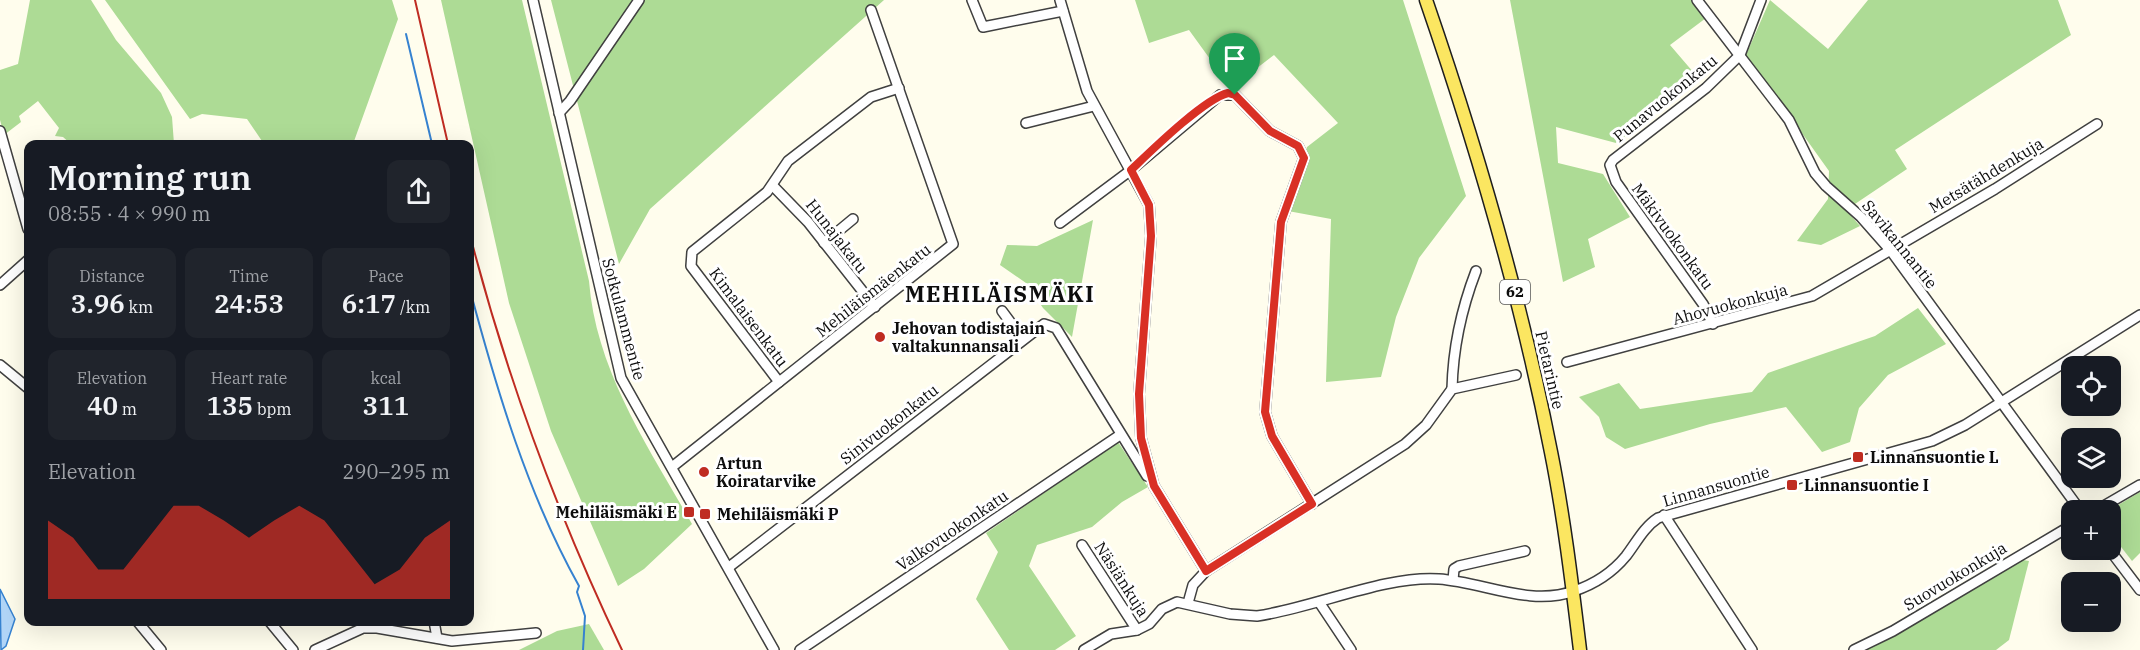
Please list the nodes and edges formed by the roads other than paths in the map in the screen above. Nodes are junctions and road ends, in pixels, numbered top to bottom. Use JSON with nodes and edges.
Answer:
{"nodes":[{"id":1,"x":533,"y":0,"type":"edge"},
{"id":2,"x":639,"y":0,"type":"edge"},
{"id":3,"x":972,"y":0,"type":"edge"},
{"id":4,"x":1060,"y":0,"type":"edge"},
{"id":5,"x":1426,"y":0,"type":"edge"},
{"id":6,"x":1697,"y":0,"type":"edge"},
{"id":7,"x":1761,"y":0,"type":"edge"},
{"id":8,"x":871,"y":10,"type":"dead end"},
{"id":9,"x":1063,"y":11,"type":"junction"},
{"id":10,"x":1740,"y":55,"type":"junction"},
{"id":11,"x":899,"y":88,"type":"junction"},
{"id":12,"x":1094,"y":106,"type":"junction"},
{"id":13,"x":560,"y":113,"type":"junction"},
{"id":14,"x":1026,"y":123,"type":"dead end"},
{"id":15,"x":2097,"y":124,"type":"dead end"},
{"id":16,"x":0,"y":131,"type":"edge"},
{"id":17,"x":1610,"y":165,"type":"joint"},
{"id":18,"x":1131,"y":170,"type":"junction"},
{"id":19,"x":773,"y":186,"type":"junction"},
{"id":20,"x":24,"y":215,"type":"edge"},
{"id":21,"x":853,"y":219,"type":"dead end"},
{"id":22,"x":1060,"y":223,"type":"dead end"},
{"id":23,"x":824,"y":243,"type":"junction"},
{"id":24,"x":1891,"y":251,"type":"junction"},
{"id":25,"x":24,"y":264,"type":"edge"},
{"id":26,"x":1476,"y":271,"type":"dead end"},
{"id":27,"x":0,"y":285,"type":"edge"},
{"id":28,"x":875,"y":307,"type":"junction"},
{"id":29,"x":1002,"y":311,"type":"dead end"},
{"id":30,"x":2140,"y":315,"type":"edge"},
{"id":31,"x":1713,"y":324,"type":"junction"},
{"id":32,"x":1022,"y":338,"type":"junction"},
{"id":33,"x":1567,"y":362,"type":"dead end"},
{"id":34,"x":0,"y":364,"type":"edge"},
{"id":35,"x":1516,"y":375,"type":"dead end"},
{"id":36,"x":24,"y":377,"type":"edge"},
{"id":37,"x":19,"y":380,"type":"junction"},
{"id":38,"x":779,"y":382,"type":"junction"},
{"id":39,"x":24,"y":384,"type":"edge"},
{"id":40,"x":1452,"y":389,"type":"junction"},
{"id":41,"x":2000,"y":402,"type":"junction"},
{"id":42,"x":1120,"y":435,"type":"junction"},
{"id":43,"x":672,"y":467,"type":"junction"},
{"id":44,"x":2140,"y":485,"type":"edge"},
{"id":45,"x":1154,"y":486,"type":"junction"},
{"id":46,"x":2073,"y":500,"type":"edge"},
{"id":47,"x":2114,"y":500,"type":"edge"},
{"id":48,"x":1312,"y":504,"type":"junction"},
{"id":49,"x":1664,"y":516,"type":"junction"},
{"id":50,"x":2061,"y":532,"type":"edge"},
{"id":51,"x":1082,"y":545,"type":"dead end"},
{"id":52,"x":1525,"y":551,"type":"dead end"},
{"id":53,"x":2117,"y":560,"type":"edge"},
{"id":54,"x":729,"y":567,"type":"junction"},
{"id":55,"x":1206,"y":571,"type":"junction"},
{"id":56,"x":1453,"y":580,"type":"junction"},
{"id":57,"x":2140,"y":590,"type":"edge"},
{"id":58,"x":1573,"y":592,"type":"junction"},
{"id":59,"x":1319,"y":602,"type":"junction"},
{"id":60,"x":1188,"y":603,"type":"junction"},
{"id":61,"x":141,"y":626,"type":"edge"},
{"id":62,"x":273,"y":626,"type":"edge"},
{"id":63,"x":435,"y":626,"type":"edge"},
{"id":64,"x":1137,"y":630,"type":"junction"},
{"id":65,"x":536,"y":633,"type":"dead end"},
{"id":66,"x":437,"y":638,"type":"junction"},
{"id":67,"x":161,"y":650,"type":"edge"},
{"id":68,"x":293,"y":650,"type":"edge"},
{"id":69,"x":315,"y":650,"type":"edge"},
{"id":70,"x":774,"y":650,"type":"edge"},
{"id":71,"x":800,"y":650,"type":"edge"},
{"id":72,"x":1084,"y":650,"type":"edge"},
{"id":73,"x":1351,"y":650,"type":"edge"},
{"id":74,"x":1580,"y":650,"type":"edge"},
{"id":75,"x":1752,"y":650,"type":"edge"},
{"id":76,"x":1854,"y":650,"type":"edge"}],
"edges":[{"from":1,"to":13,"type":"street","name":"Sotkulammentie"},
{"from":2,"to":13,"type":"street"},
{"from":3,"to":9,"type":"street"},
{"from":4,"to":9,"type":"street"},
{"from":5,"to":58,"type":"main road","name":"Pietarintie","number":"62"},
{"from":6,"to":10,"type":"street","name":"Savikannantie"},
{"from":7,"to":10,"type":"street"},
{"from":8,"to":11,"type":"street","name":"Mehiläismäenkatu"},
{"from":9,"to":12,"type":"street"},
{"from":10,"to":17,"type":"street","name":"Punavuokonkatu"},
{"from":10,"to":24,"type":"street","name":"Savikannantie"},
{"from":11,"to":19,"type":"street","name":"Kimalaisenkatu"},
{"from":11,"to":28,"type":"street","name":"Mehiläismäenkatu"},
{"from":12,"to":14,"type":"street"},
{"from":12,"to":18,"type":"street"},
{"from":13,"to":43,"type":"street","name":"Sotkulammentie"},
{"from":15,"to":24,"type":"street","name":"Metsätähdenkuja"},
{"from":16,"to":20,"type":"street"},
{"from":17,"to":31,"type":"street","name":"Mäkivuokonkatu"},
{"from":18,"to":22,"type":"street"},
{"from":18,"to":45,"type":"street"},
{"from":18,"to":48,"type":"street"},
{"from":19,"to":23,"type":"street","name":"Hunajakatu"},
{"from":19,"to":38,"type":"street","name":"Kimalaisenkatu"},
{"from":21,"to":23,"type":"street"},
{"from":23,"to":28,"type":"street","name":"Hunajakatu"},
{"from":24,"to":31,"type":"street","name":"Ahovuokonkuja"},
{"from":24,"to":41,"type":"street","name":"Savikannantie"},
{"from":25,"to":27,"type":"street"},
{"from":26,"to":40,"type":"street"},
{"from":28,"to":38,"type":"street","name":"Mehiläismäenkatu"},
{"from":29,"to":32,"type":"street"},
{"from":30,"to":41,"type":"street","name":"Linnansuontie"},
{"from":31,"to":33,"type":"street","name":"Ahovuokonkuja"},
{"from":32,"to":42,"type":"street","name":"Sinivuokonkatu"},
{"from":32,"to":54,"type":"street","name":"Sinivuokonkatu"},
{"from":34,"to":37,"type":"street"},
{"from":35,"to":40,"type":"street"},
{"from":36,"to":37,"type":"street"},
{"from":37,"to":39,"type":"street"},
{"from":38,"to":43,"type":"street","name":"Mehiläismäenkatu"},
{"from":40,"to":48,"type":"street"},
{"from":41,"to":46,"type":"street","name":"Savikannantie"},
{"from":41,"to":49,"type":"street","name":"Linnansuontie"},
{"from":42,"to":45,"type":"street"},
{"from":42,"to":71,"type":"street","name":"Valkovuokonkatu"},
{"from":43,"to":54,"type":"street","name":"Sotkulammentie"},
{"from":44,"to":47,"type":"street"},
{"from":45,"to":55,"type":"street"},
{"from":48,"to":55,"type":"street"},
{"from":49,"to":58,"type":"street","name":"Linnansuontie"},
{"from":49,"to":75,"type":"street"},
{"from":50,"to":76,"type":"street","name":"Suovuokonkuja"},
{"from":51,"to":64,"type":"street","name":"Näsiänkuja"},
{"from":52,"to":56,"type":"street"},
{"from":53,"to":57,"type":"street"},
{"from":54,"to":70,"type":"street","name":"Sotkulammentie"},
{"from":55,"to":60,"type":"street"},
{"from":56,"to":58,"type":"street","name":"Linnansuontie"},
{"from":56,"to":59,"type":"street","name":"Linnansuontie"},
{"from":58,"to":74,"type":"main road","name":"Pietarintie","number":"62"},
{"from":59,"to":60,"type":"street","name":"Linnansuontie"},
{"from":59,"to":73,"type":"street"},
{"from":60,"to":64,"type":"street"},
{"from":61,"to":67,"type":"street"},
{"from":62,"to":68,"type":"street"},
{"from":63,"to":66,"type":"street"},
{"from":64,"to":72,"type":"street"},
{"from":65,"to":66,"type":"street"},
{"from":66,"to":69,"type":"street"}]}
